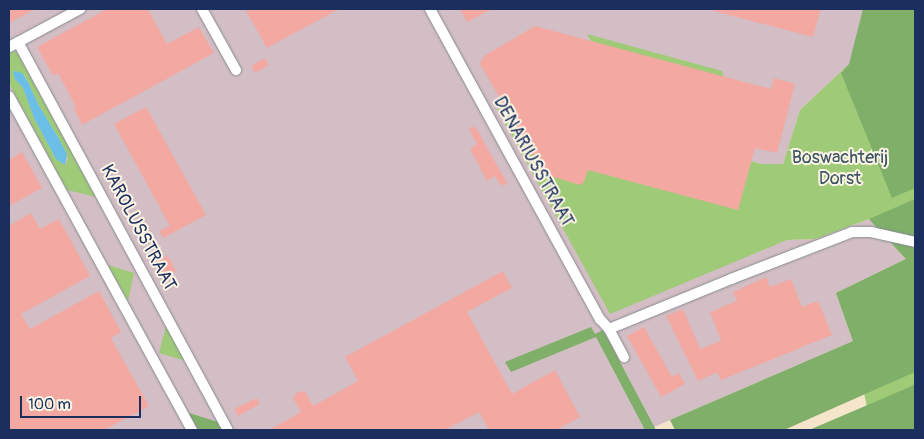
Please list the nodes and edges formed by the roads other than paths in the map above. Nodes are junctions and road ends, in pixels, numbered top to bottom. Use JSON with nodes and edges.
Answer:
{"nodes":[{"id":1,"x":80,"y":9,"type":"edge"},
{"id":2,"x":202,"y":9,"type":"edge"},
{"id":3,"x":430,"y":9,"type":"edge"},
{"id":4,"x":14,"y":45,"type":"edge"},
{"id":5,"x":236,"y":70,"type":"dead end"},
{"id":6,"x":9,"y":96,"type":"edge"},
{"id":7,"x":915,"y":242,"type":"edge"},
{"id":8,"x":609,"y":329,"type":"junction"},
{"id":9,"x":624,"y":357,"type":"dead end"},
{"id":10,"x":192,"y":430,"type":"edge"},
{"id":11,"x":228,"y":430,"type":"edge"}],
"edges":[{"from":1,"to":4,"type":"street"},
{"from":2,"to":5,"type":"street"},
{"from":3,"to":8,"type":"street","name":"DENARIUSSTRAAT"},
{"from":4,"to":11,"type":"street","name":"KAROLUSSTRAAT"},
{"from":6,"to":10,"type":"street"},
{"from":7,"to":8,"type":"street"},
{"from":8,"to":9,"type":"street","name":"DENARIUSSTRAAT"}]}
